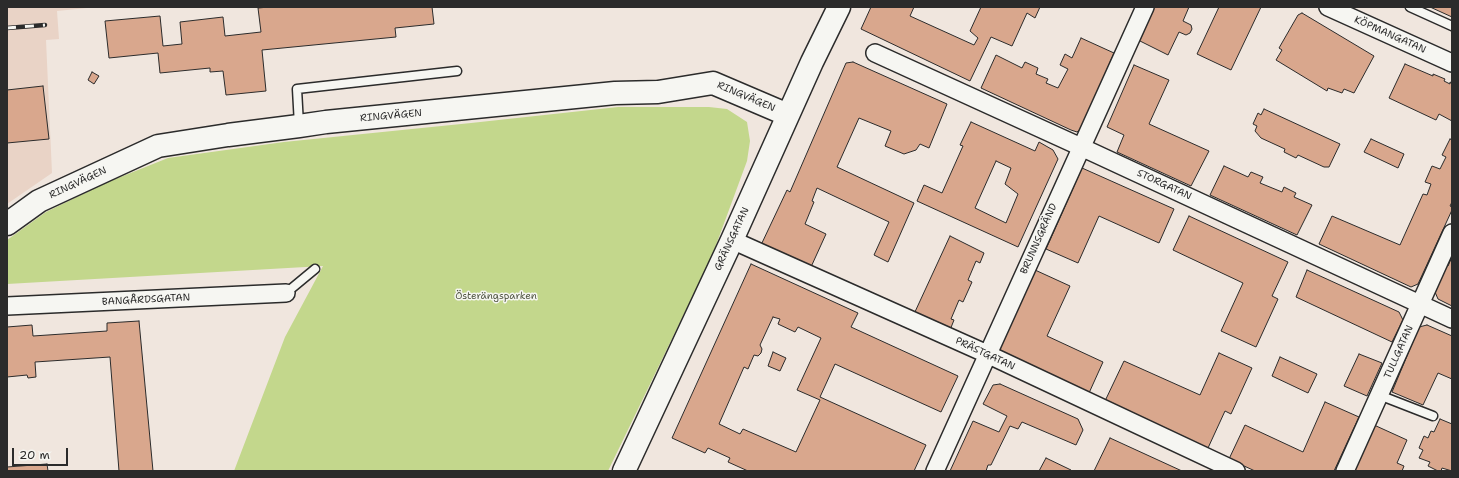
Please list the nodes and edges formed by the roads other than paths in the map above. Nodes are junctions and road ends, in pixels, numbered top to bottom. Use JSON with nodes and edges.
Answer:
{"nodes":[{"id":1,"x":839,"y":7,"type":"edge"},
{"id":2,"x":1145,"y":7,"type":"edge"},
{"id":3,"x":1328,"y":7,"type":"edge"},
{"id":4,"x":1410,"y":7,"type":"edge"},
{"id":5,"x":1346,"y":11,"type":"edge"},
{"id":6,"x":1452,"y":26,"type":"edge"},
{"id":7,"x":875,"y":53,"type":"dead end"},
{"id":8,"x":1452,"y":63,"type":"edge"},
{"id":9,"x":457,"y":71,"type":"dead end"},
{"id":10,"x":788,"y":115,"type":"junction"},
{"id":11,"x":299,"y":126,"type":"junction"},
{"id":12,"x":1081,"y":147,"type":"junction"},
{"id":13,"x":7,"y":224,"type":"edge"},
{"id":14,"x":1452,"y":232,"type":"edge"},
{"id":15,"x":732,"y":240,"type":"junction"},
{"id":16,"x":316,"y":269,"type":"dead end"},
{"id":17,"x":286,"y":293,"type":"joint"},
{"id":18,"x":1420,"y":305,"type":"junction"},
{"id":19,"x":7,"y":306,"type":"edge"},
{"id":20,"x":1452,"y":319,"type":"edge"},
{"id":21,"x":986,"y":354,"type":"junction"},
{"id":22,"x":1379,"y":395,"type":"junction"},
{"id":23,"x":1433,"y":416,"type":"dead end"},
{"id":24,"x":624,"y":471,"type":"edge"},
{"id":25,"x":935,"y":471,"type":"edge"},
{"id":26,"x":1236,"y":471,"type":"edge"},
{"id":27,"x":1345,"y":471,"type":"edge"}],
"edges":[{"from":1,"to":10,"type":"street","name":"GRÄNSGATAN"},
{"from":2,"to":12,"type":"street","name":"BRUNNSGRÄND"},
{"from":3,"to":5,"type":"street","name":"KÖPMANGATAN"},
{"from":4,"to":6,"type":"lane"},
{"from":5,"to":8,"type":"street","name":"KÖPMANGATAN"},
{"from":7,"to":12,"type":"street","name":"STORGATAN"},
{"from":9,"to":11,"type":"lane"},
{"from":10,"to":11,"type":"street","name":"RINGVÄGEN"},
{"from":10,"to":15,"type":"street","name":"GRÄNSGATAN"},
{"from":11,"to":13,"type":"street","name":"RINGVÄGEN"},
{"from":12,"to":18,"type":"street","name":"STORGATAN"},
{"from":12,"to":21,"type":"street","name":"BRUNNSGRÄND"},
{"from":14,"to":18,"type":"street","name":"TULLGATAN"},
{"from":15,"to":21,"type":"street","name":"PRÄSTGATAN"},
{"from":15,"to":24,"type":"street","name":"GRÄNSGATAN"},
{"from":16,"to":17,"type":"lane"},
{"from":17,"to":19,"type":"street","name":"BANGÅRDSGATAN"},
{"from":18,"to":20,"type":"street","name":"STORGATAN"},
{"from":18,"to":22,"type":"street","name":"TULLGATAN"},
{"from":21,"to":25,"type":"street","name":"BRUNNSGRÄND"},
{"from":21,"to":26,"type":"street","name":"PRÄSTGATAN"},
{"from":22,"to":23,"type":"lane"},
{"from":22,"to":27,"type":"street","name":"TULLGATAN"}]}
